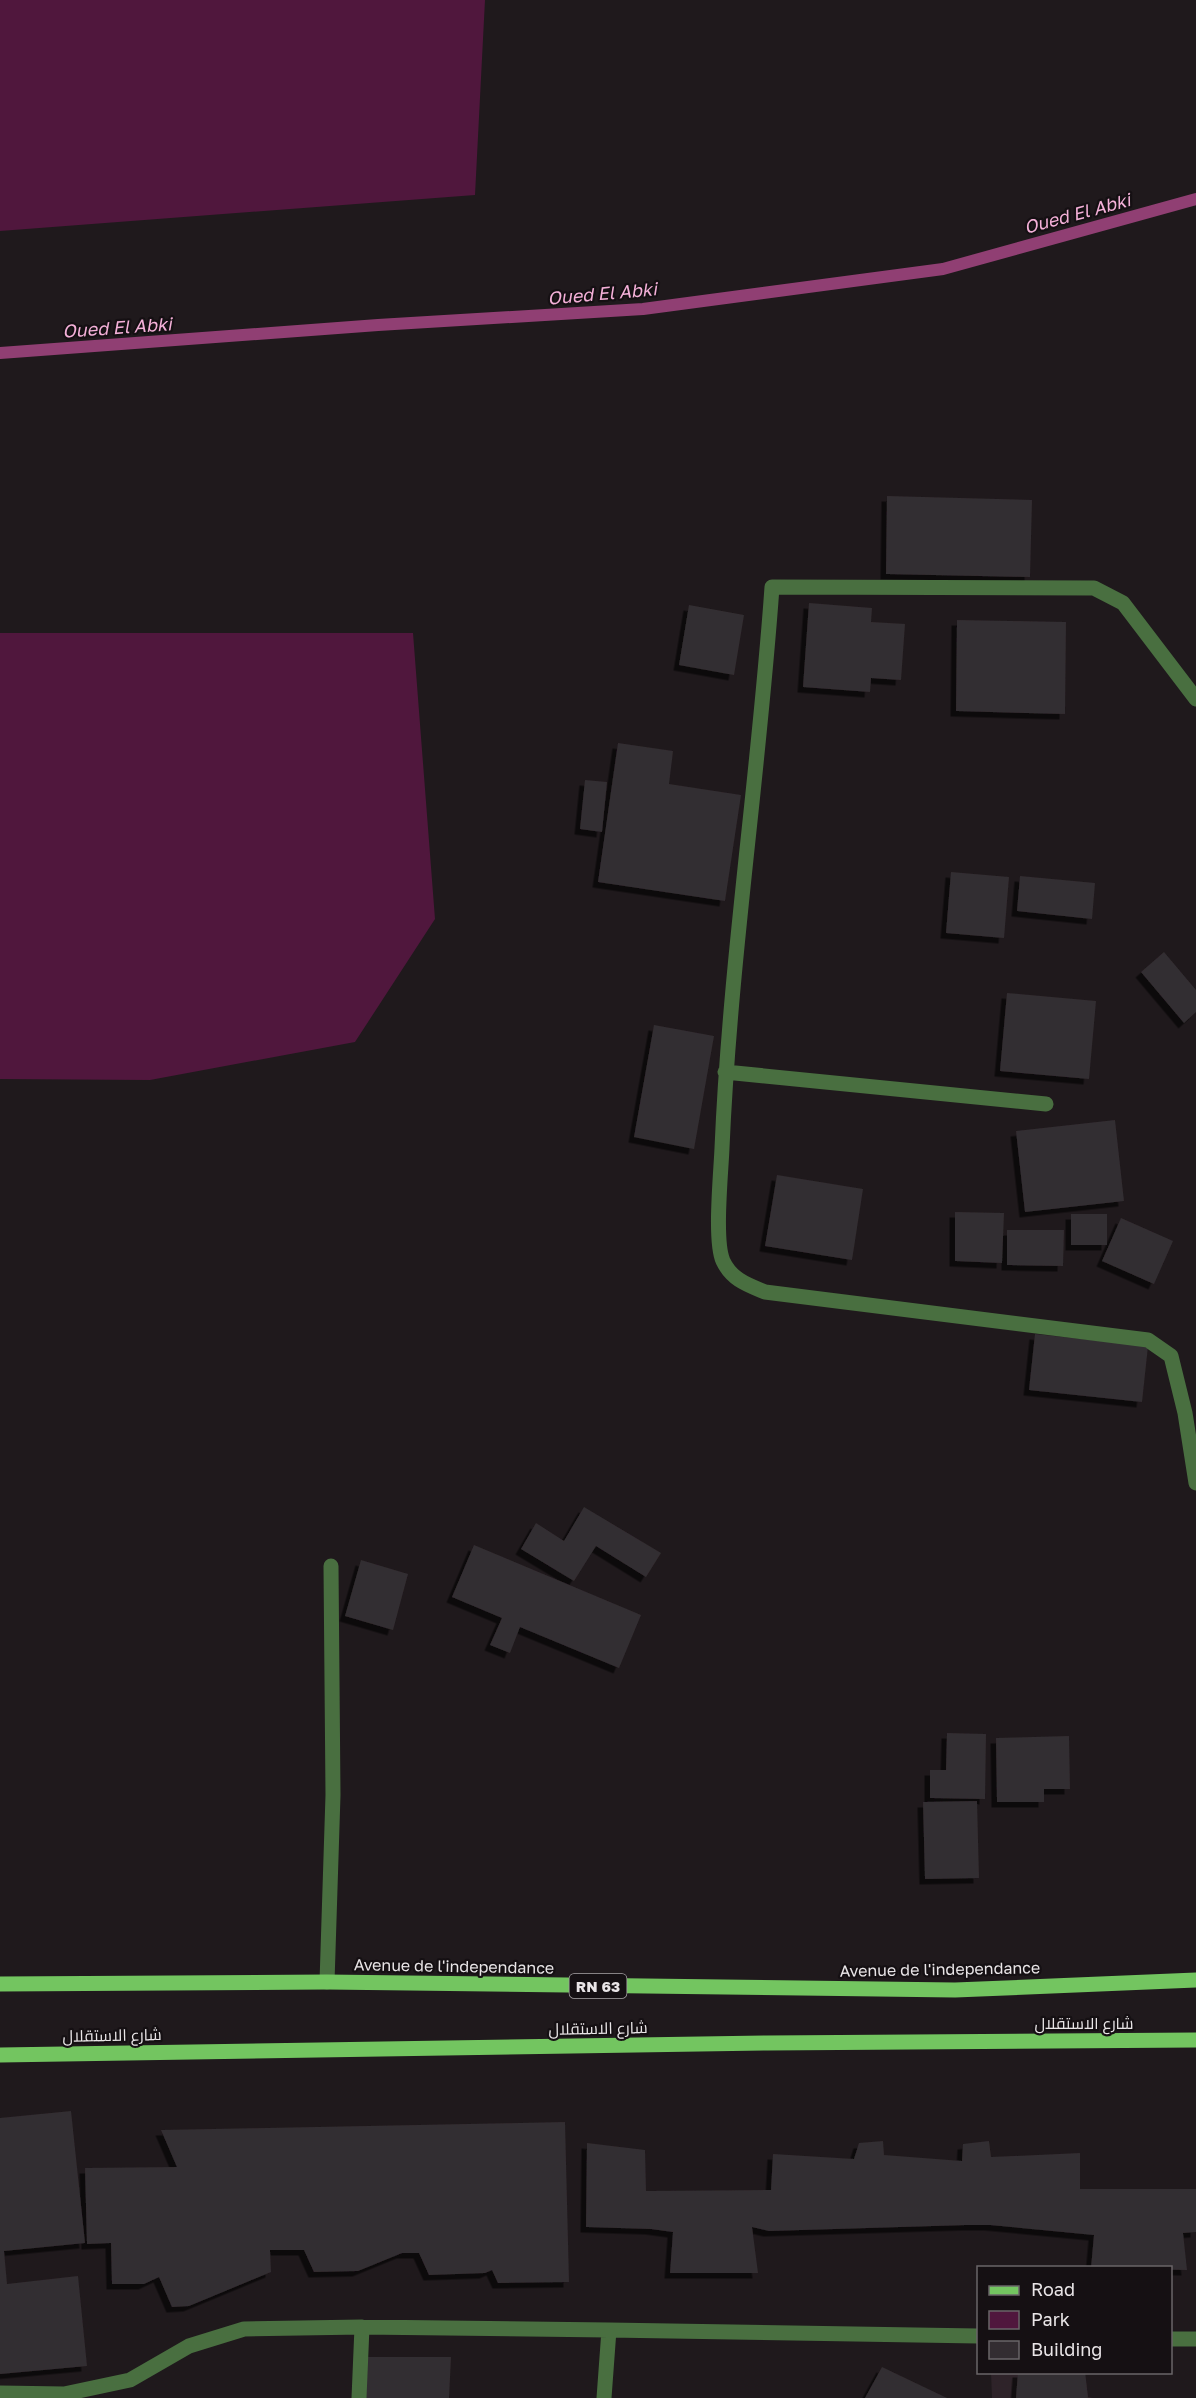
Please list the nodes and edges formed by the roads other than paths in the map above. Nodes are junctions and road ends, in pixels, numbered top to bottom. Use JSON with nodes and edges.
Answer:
{"nodes":[{"id":1,"x":1196,"y":699,"type":"edge"},
{"id":2,"x":725,"y":1072,"type":"junction"},
{"id":3,"x":1046,"y":1104,"type":"dead end"},
{"id":4,"x":1196,"y":1483,"type":"edge"},
{"id":5,"x":331,"y":1566,"type":"dead end"},
{"id":6,"x":1196,"y":1980,"type":"edge"},
{"id":7,"x":327,"y":1982,"type":"junction"},
{"id":8,"x":0,"y":1984,"type":"edge"},
{"id":9,"x":1196,"y":2040,"type":"edge"},
{"id":10,"x":0,"y":2055,"type":"edge"},
{"id":11,"x":362,"y":2327,"type":"junction"},
{"id":12,"x":609,"y":2330,"type":"junction"},
{"id":13,"x":977,"y":2336,"type":"edge"},
{"id":14,"x":1172,"y":2339,"type":"edge"},
{"id":15,"x":1196,"y":2339,"type":"edge"},
{"id":16,"x":0,"y":2393,"type":"edge"},
{"id":17,"x":359,"y":2398,"type":"edge"},
{"id":18,"x":604,"y":2398,"type":"edge"}],
"edges":[{"from":1,"to":2,"type":"street"},
{"from":2,"to":3,"type":"street"},
{"from":2,"to":4,"type":"street"},
{"from":5,"to":7,"type":"street"},
{"from":6,"to":7,"type":"main road","name":"Avenue de l'independance","number":"RN 63"},
{"from":7,"to":8,"type":"main road","name":"Avenue de l'independance","number":"RN 63"},
{"from":9,"to":10,"type":"main road","name":"شارع الاستقلال"},
{"from":11,"to":12,"type":"street"},
{"from":11,"to":16,"type":"street"},
{"from":11,"to":17,"type":"street"},
{"from":12,"to":13,"type":"street"},
{"from":12,"to":18,"type":"street"},
{"from":14,"to":15,"type":"street"}]}
